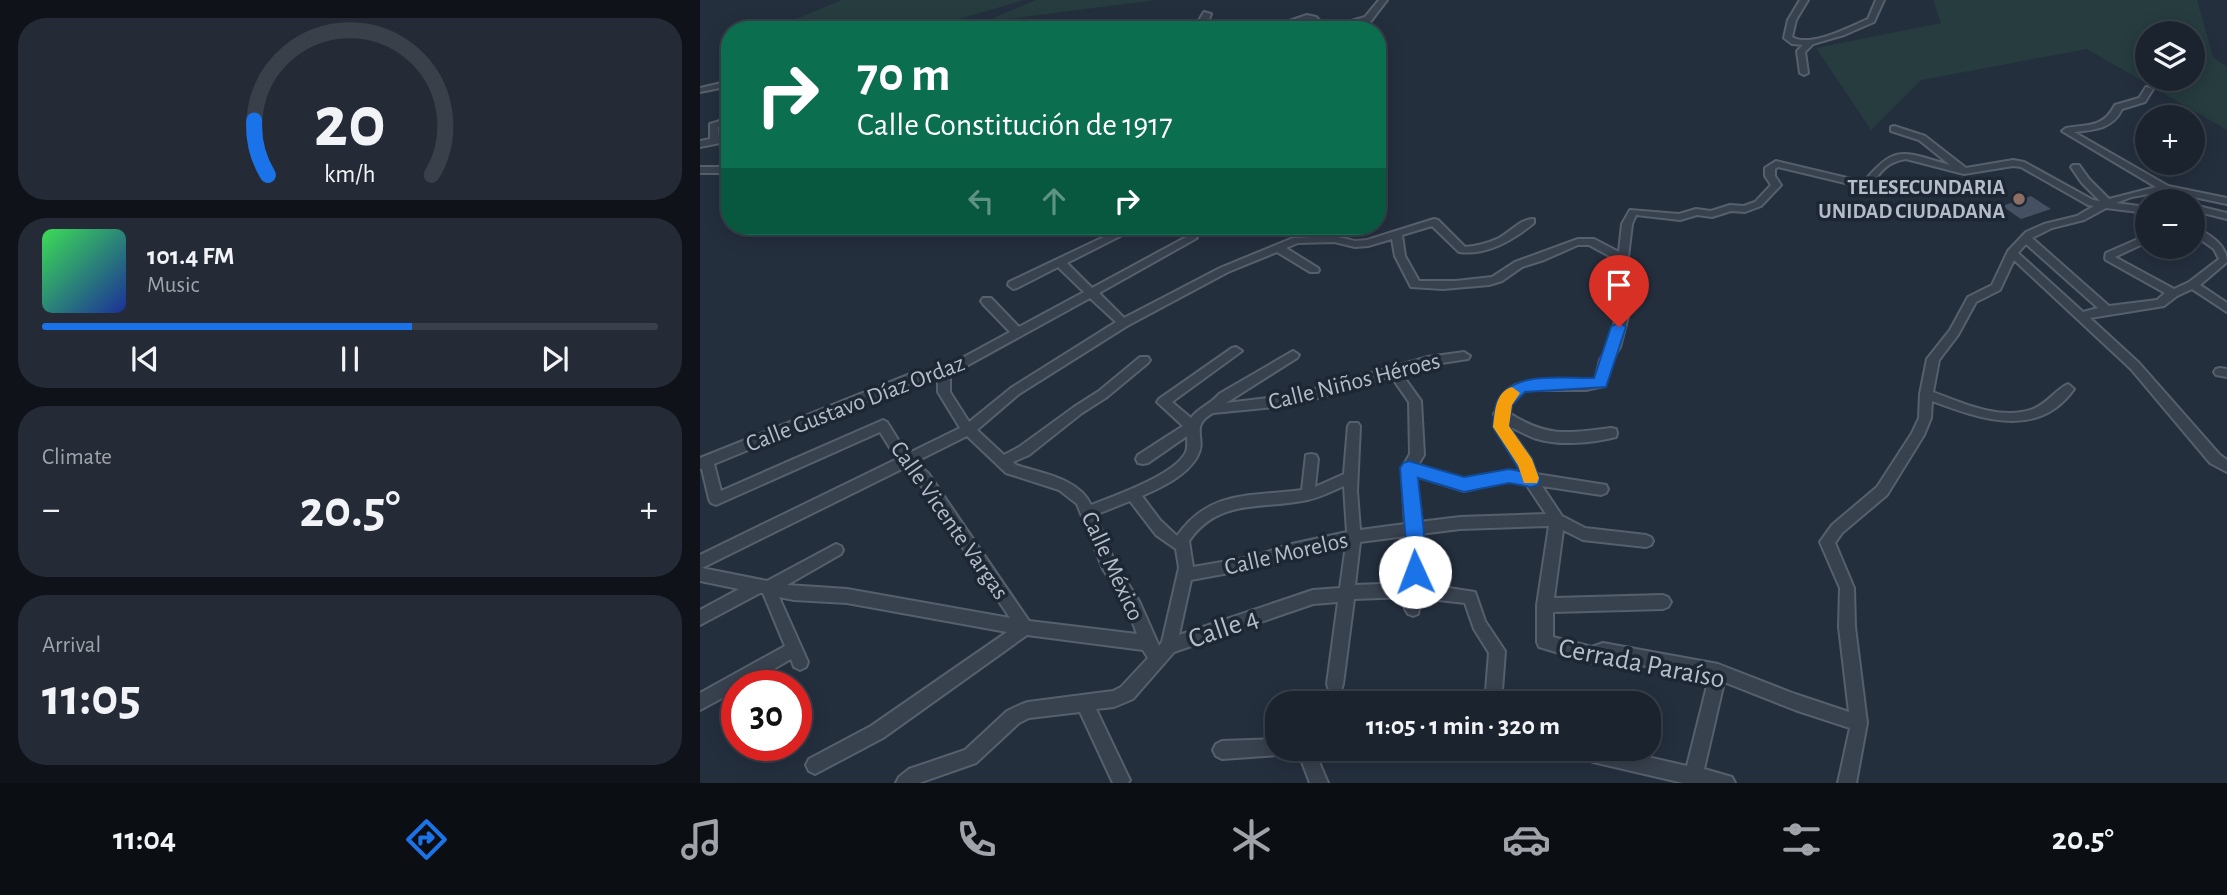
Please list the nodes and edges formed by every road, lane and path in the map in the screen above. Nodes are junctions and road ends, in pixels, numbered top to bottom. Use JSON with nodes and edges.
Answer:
{"nodes":[{"id":1,"x":1383,"y":0,"type":"edge"},
{"id":2,"x":1804,"y":0,"type":"edge"},
{"id":3,"x":1880,"y":0,"type":"edge"},
{"id":4,"x":1207,"y":14,"type":"dead end"},
{"id":5,"x":1205,"y":21,"type":"edge"},
{"id":6,"x":1294,"y":21,"type":"edge"},
{"id":7,"x":1313,"y":21,"type":"edge"},
{"id":8,"x":1361,"y":21,"type":"edge"},
{"id":9,"x":1810,"y":43,"type":"junction"},
{"id":10,"x":1804,"y":73,"type":"dead end"},
{"id":11,"x":721,"y":85,"type":"edge"},
{"id":12,"x":700,"y":90,"type":"edge"},
{"id":13,"x":2148,"y":91,"type":"edge"},
{"id":14,"x":721,"y":124,"type":"edge"},
{"id":15,"x":1894,"y":129,"type":"dead end"},
{"id":16,"x":2066,"y":131,"type":"joint"},
{"id":17,"x":721,"y":140,"type":"edge"},
{"id":18,"x":715,"y":141,"type":"junction"},
{"id":19,"x":700,"y":144,"type":"edge"},
{"id":20,"x":2076,"y":167,"type":"dead end"},
{"id":21,"x":700,"y":170,"type":"edge"},
{"id":22,"x":721,"y":170,"type":"edge"},
{"id":23,"x":1964,"y":171,"type":"junction"},
{"id":24,"x":2165,"y":188,"type":"junction"},
{"id":25,"x":2227,"y":201,"type":"edge"},
{"id":26,"x":2105,"y":204,"type":"junction"},
{"id":27,"x":2135,"y":207,"type":"edge"},
{"id":28,"x":2205,"y":211,"type":"edge"},
{"id":29,"x":2227,"y":216,"type":"edge"},
{"id":30,"x":1530,"y":221,"type":"dead end"},
{"id":31,"x":1117,"y":235,"type":"edge"},
{"id":32,"x":1397,"y":235,"type":"junction"},
{"id":33,"x":1192,"y":238,"type":"dead end"},
{"id":34,"x":2205,"y":238,"type":"edge"},
{"id":35,"x":2026,"y":239,"type":"junction"},
{"id":36,"x":2135,"y":244,"type":"edge"},
{"id":37,"x":1276,"y":247,"type":"junction"},
{"id":38,"x":2012,"y":253,"type":"junction"},
{"id":39,"x":2226,"y":258,"type":"edge"},
{"id":40,"x":1059,"y":263,"type":"junction"},
{"id":41,"x":1314,"y":270,"type":"dead end"},
{"id":42,"x":1013,"y":285,"type":"dead end"},
{"id":43,"x":2193,"y":285,"type":"junction"},
{"id":44,"x":1091,"y":293,"type":"junction"},
{"id":45,"x":2173,"y":293,"type":"junction"},
{"id":46,"x":987,"y":301,"type":"dead end"},
{"id":47,"x":2227,"y":308,"type":"edge"},
{"id":48,"x":2107,"y":310,"type":"junction"},
{"id":49,"x":1623,"y":313,"type":"dead end"},
{"id":50,"x":2080,"y":317,"type":"junction"},
{"id":51,"x":1123,"y":323,"type":"junction"},
{"id":52,"x":1018,"y":332,"type":"junction"},
{"id":53,"x":1236,"y":351,"type":"dead end"},
{"id":54,"x":1293,"y":355,"type":"dead end"},
{"id":55,"x":1464,"y":356,"type":"dead end"},
{"id":56,"x":1144,"y":359,"type":"dead end"},
{"id":57,"x":1394,"y":372,"type":"junction"},
{"id":58,"x":944,"y":373,"type":"junction"},
{"id":59,"x":2068,"y":389,"type":"dead end"},
{"id":60,"x":1926,"y":394,"type":"junction"},
{"id":61,"x":1215,"y":408,"type":"junction"},
{"id":62,"x":1500,"y":414,"type":"junction"},
{"id":63,"x":1192,"y":426,"type":"junction"},
{"id":64,"x":1354,"y":426,"type":"dead end"},
{"id":65,"x":968,"y":430,"type":"junction"},
{"id":66,"x":1611,"y":433,"type":"dead end"},
{"id":67,"x":1143,"y":459,"type":"dead end"},
{"id":68,"x":1311,"y":459,"type":"dead end"},
{"id":69,"x":905,"y":460,"type":"junction"},
{"id":70,"x":1003,"y":461,"type":"junction"},
{"id":71,"x":704,"y":463,"type":"edge"},
{"id":72,"x":2227,"y":467,"type":"edge"},
{"id":73,"x":1409,"y":468,"type":"junction"},
{"id":74,"x":1351,"y":477,"type":"junction"},
{"id":75,"x":1531,"y":480,"type":"junction"},
{"id":76,"x":1601,"y":489,"type":"dead end"},
{"id":77,"x":1308,"y":494,"type":"junction"},
{"id":78,"x":1134,"y":495,"type":"junction"},
{"id":79,"x":1087,"y":512,"type":"junction"},
{"id":80,"x":1556,"y":520,"type":"junction"},
{"id":81,"x":1412,"y":529,"type":"junction"},
{"id":82,"x":1354,"y":537,"type":"junction"},
{"id":83,"x":1646,"y":541,"type":"dead end"},
{"id":84,"x":1182,"y":545,"type":"junction"},
{"id":85,"x":836,"y":550,"type":"dead end"},
{"id":86,"x":700,"y":562,"type":"edge"},
{"id":87,"x":700,"y":575,"type":"edge"},
{"id":88,"x":1184,"y":575,"type":"junction"},
{"id":89,"x":763,"y":587,"type":"junction"},
{"id":90,"x":1413,"y":590,"type":"junction"},
{"id":91,"x":1347,"y":592,"type":"junction"},
{"id":92,"x":1663,"y":602,"type":"dead end"},
{"id":93,"x":1545,"y":605,"type":"junction"},
{"id":94,"x":1413,"y":609,"type":"dead end"},
{"id":95,"x":700,"y":618,"type":"edge"},
{"id":96,"x":1025,"y":628,"type":"junction"},
{"id":97,"x":1148,"y":643,"type":"junction"},
{"id":98,"x":1169,"y":646,"type":"junction"},
{"id":99,"x":1158,"y":660,"type":"junction"},
{"id":100,"x":1718,"y":672,"type":"junction"},
{"id":101,"x":1853,"y":673,"type":"joint"},
{"id":102,"x":1335,"y":684,"type":"dead end"},
{"id":103,"x":1494,"y":691,"type":"edge"},
{"id":104,"x":700,"y":702,"type":"edge"},
{"id":105,"x":1085,"y":704,"type":"junction"},
{"id":106,"x":1859,"y":723,"type":"junction"},
{"id":107,"x":1265,"y":748,"type":"edge"},
{"id":108,"x":1222,"y":750,"type":"dead end"},
{"id":109,"x":1310,"y":761,"type":"edge"},
{"id":110,"x":1624,"y":761,"type":"edge"},
{"id":111,"x":815,"y":765,"type":"dead end"},
{"id":112,"x":1694,"y":779,"type":"edge"},
{"id":113,"x":1121,"y":780,"type":"dead end"},
{"id":114,"x":905,"y":783,"type":"edge"},
{"id":115,"x":1319,"y":783,"type":"edge"},
{"id":116,"x":1726,"y":783,"type":"edge"},
{"id":117,"x":1847,"y":783,"type":"edge"}],
"edges":[{"from":1,"to":8,"type":"street"},
{"from":2,"to":9,"type":"street"},
{"from":3,"to":9,"type":"street"},
{"from":4,"to":5,"type":"street"},
{"from":6,"to":7,"type":"street"},
{"from":9,"to":10,"type":"street"},
{"from":11,"to":12,"type":"street"},
{"from":13,"to":16,"type":"street"},
{"from":14,"to":18,"type":"street"},
{"from":15,"to":23,"type":"street"},
{"from":16,"to":24,"type":"street"},
{"from":17,"to":18,"type":"street"},
{"from":18,"to":19,"type":"street"},
{"from":20,"to":26,"type":"street"},
{"from":21,"to":22,"type":"street"},
{"from":23,"to":26,"type":"street"},
{"from":23,"to":32,"type":"street"},
{"from":24,"to":25,"type":"street"},
{"from":24,"to":26,"type":"street"},
{"from":26,"to":27,"type":"street"},
{"from":26,"to":35,"type":"street"},
{"from":28,"to":29,"type":"street"},
{"from":30,"to":32,"type":"street"},
{"from":31,"to":40,"type":"street"},
{"from":32,"to":37,"type":"street"},
{"from":33,"to":44,"type":"street","name":"Calle Gustavo Díaz Ordaz"},
{"from":34,"to":39,"type":"street"},
{"from":35,"to":38,"type":"street"},
{"from":35,"to":48,"type":"street"},
{"from":36,"to":45,"type":"street"},
{"from":37,"to":41,"type":"street"},
{"from":37,"to":51,"type":"street"},
{"from":38,"to":50,"type":"street"},
{"from":38,"to":60,"type":"street"},
{"from":39,"to":43,"type":"street"},
{"from":40,"to":42,"type":"street"},
{"from":40,"to":44,"type":"street"},
{"from":43,"to":45,"type":"street"},
{"from":43,"to":47,"type":"street"},
{"from":44,"to":51,"type":"street"},
{"from":44,"to":52,"type":"street","name":"Calle Gustavo Díaz Ordaz"},
{"from":45,"to":48,"type":"street"},
{"from":46,"to":52,"type":"street"},
{"from":48,"to":50,"type":"street"},
{"from":49,"to":62,"type":"street"},
{"from":50,"to":72,"type":"street"},
{"from":51,"to":65,"type":"street"},
{"from":52,"to":58,"type":"street","name":"Calle Gustavo Díaz Ordaz"},
{"from":53,"to":63,"type":"street"},
{"from":54,"to":61,"type":"street"},
{"from":55,"to":57,"type":"street","name":"Calle Niños Héroes"},
{"from":56,"to":70,"type":"street"},
{"from":57,"to":61,"type":"street","name":"Calle Niños Héroes"},
{"from":57,"to":73,"type":"street"},
{"from":58,"to":65,"type":"street","name":"Calle México"},
{"from":58,"to":71,"type":"street","name":"Calle Gustavo Díaz Ordaz"},
{"from":59,"to":60,"type":"street"},
{"from":60,"to":101,"type":"street"},
{"from":61,"to":63,"type":"street"},
{"from":62,"to":66,"type":"street"},
{"from":62,"to":75,"type":"street"},
{"from":63,"to":67,"type":"street"},
{"from":63,"to":78,"type":"street"},
{"from":64,"to":74,"type":"street"},
{"from":65,"to":69,"type":"street"},
{"from":65,"to":70,"type":"street","name":"Calle México"},
{"from":68,"to":77,"type":"street"},
{"from":69,"to":71,"type":"street","name":"Calle Vicente Vargas"},
{"from":69,"to":86,"type":"street"},
{"from":69,"to":96,"type":"street","name":"Calle Vicente Vargas"},
{"from":70,"to":79,"type":"street","name":"Calle México"},
{"from":73,"to":75,"type":"street"},
{"from":73,"to":81,"type":"street"},
{"from":74,"to":77,"type":"street"},
{"from":74,"to":82,"type":"street"},
{"from":75,"to":76,"type":"street"},
{"from":75,"to":80,"type":"street"},
{"from":77,"to":84,"type":"street"},
{"from":78,"to":79,"type":"street"},
{"from":78,"to":84,"type":"street"},
{"from":79,"to":97,"type":"street","name":"Calle México"},
{"from":80,"to":81,"type":"street","name":"Calle Morelos"},
{"from":80,"to":83,"type":"street"},
{"from":80,"to":93,"type":"street"},
{"from":81,"to":82,"type":"street","name":"Calle Morelos"},
{"from":81,"to":90,"type":"street"},
{"from":82,"to":88,"type":"street","name":"Calle Morelos"},
{"from":82,"to":91,"type":"street"},
{"from":84,"to":88,"type":"street"},
{"from":85,"to":89,"type":"street"},
{"from":87,"to":89,"type":"street"},
{"from":88,"to":98,"type":"street"},
{"from":89,"to":95,"type":"street"},
{"from":89,"to":96,"type":"street"},
{"from":89,"to":104,"type":"street"},
{"from":90,"to":91,"type":"street","name":"Calle 4"},
{"from":90,"to":94,"type":"street"},
{"from":90,"to":103,"type":"street","name":"Calle 4"},
{"from":91,"to":98,"type":"street","name":"Calle 4"},
{"from":91,"to":102,"type":"street"},
{"from":92,"to":93,"type":"street"},
{"from":93,"to":100,"type":"street","name":"Cerrada Paraíso"},
{"from":96,"to":97,"type":"street"},
{"from":96,"to":111,"type":"street"},
{"from":97,"to":99,"type":"street","name":"Calle México"},
{"from":98,"to":99,"type":"street","name":"Calle 4"},
{"from":99,"to":105,"type":"street","name":"Calle 4"},
{"from":100,"to":106,"type":"street","name":"Cerrada Paraíso"},
{"from":100,"to":112,"type":"street"},
{"from":101,"to":106,"type":"street"},
{"from":105,"to":113,"type":"street"},
{"from":105,"to":114,"type":"street","name":"Calle 4"},
{"from":106,"to":117,"type":"street"},
{"from":107,"to":108,"type":"street"},
{"from":109,"to":115,"type":"street"},
{"from":110,"to":112,"type":"street"},
{"from":112,"to":116,"type":"street"}]}
